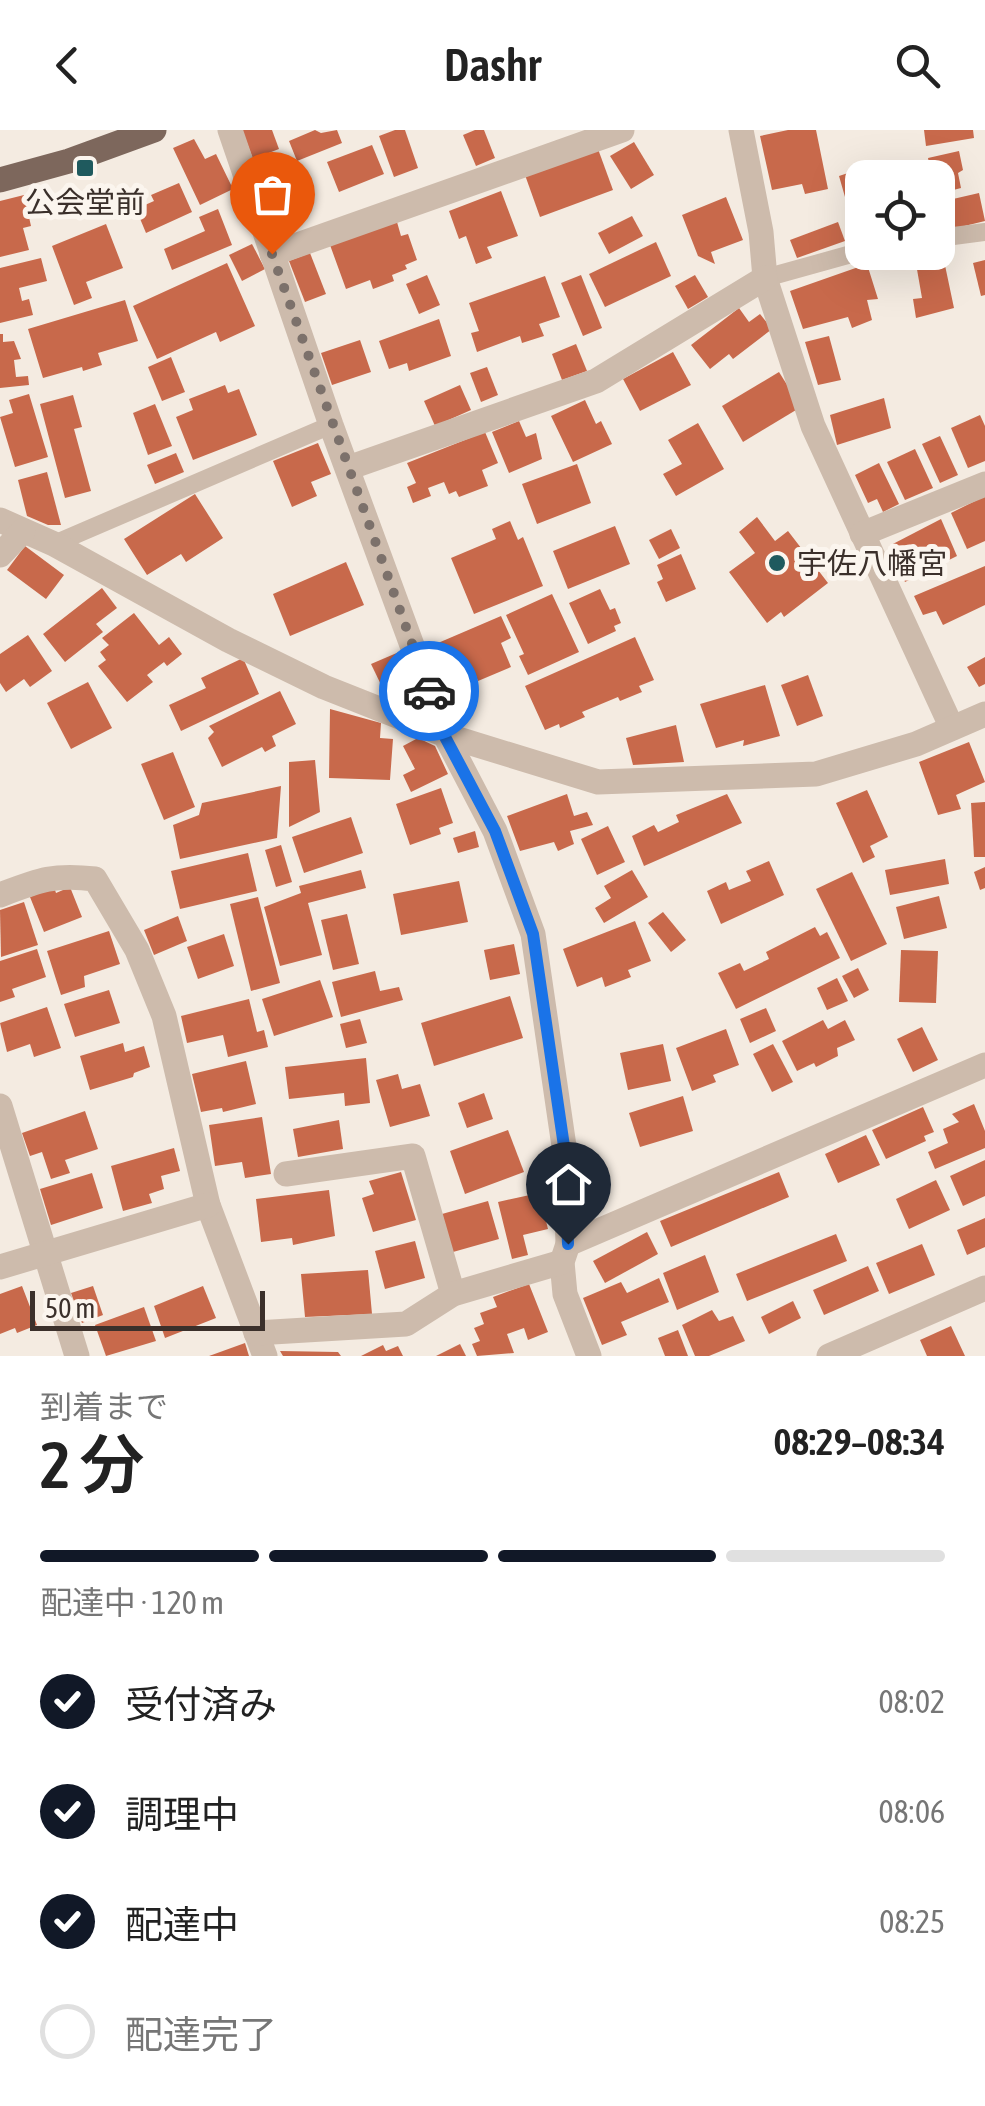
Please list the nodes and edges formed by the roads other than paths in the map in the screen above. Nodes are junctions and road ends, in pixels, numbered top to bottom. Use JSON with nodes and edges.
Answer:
{"nodes":[{"id":1,"x":154,"y":130,"type":"edge"},
{"id":2,"x":230,"y":130,"type":"edge"},
{"id":3,"x":622,"y":130,"type":"edge"},
{"id":4,"x":741,"y":130,"type":"edge"},
{"id":5,"x":0,"y":180,"type":"edge"},
{"id":6,"x":985,"y":232,"type":"edge"},
{"id":7,"x":955,"y":236,"type":"edge"},
{"id":8,"x":272,"y":254,"type":"junction"},
{"id":9,"x":845,"y":256,"type":"edge"},
{"id":10,"x":765,"y":278,"type":"junction"},
{"id":11,"x":331,"y":425,"type":"junction"},
{"id":12,"x":348,"y":468,"type":"junction"},
{"id":13,"x":985,"y":484,"type":"edge"},
{"id":14,"x":12,"y":525,"type":"edge"},
{"id":15,"x":862,"y":534,"type":"junction"},
{"id":16,"x":54,"y":544,"type":"junction"},
{"id":17,"x":0,"y":554,"type":"edge"},
{"id":18,"x":983,"y":720,"type":"edge"},
{"id":19,"x":952,"y":728,"type":"junction"},
{"id":20,"x":444,"y":735,"type":"junction"},
{"id":21,"x":0,"y":895,"type":"edge"},
{"id":22,"x":985,"y":1065,"type":"edge"},
{"id":23,"x":0,"y":1106,"type":"edge"},
{"id":24,"x":286,"y":1174,"type":"dead end"},
{"id":25,"x":208,"y":1204,"type":"junction"},
{"id":26,"x":565,"y":1253,"type":"junction"},
{"id":27,"x":46,"y":1254,"type":"junction"},
{"id":28,"x":0,"y":1268,"type":"edge"},
{"id":29,"x":985,"y":1288,"type":"edge"},
{"id":30,"x":453,"y":1294,"type":"junction"},
{"id":31,"x":260,"y":1345,"type":"edge"},
{"id":32,"x":78,"y":1356,"type":"edge"},
{"id":33,"x":589,"y":1356,"type":"edge"},
{"id":34,"x":829,"y":1356,"type":"edge"}],
"edges":[{"from":1,"to":5,"type":"main road"},
{"from":2,"to":8,"type":"street"},
{"from":3,"to":8,"type":"street"},
{"from":4,"to":10,"type":"street"},
{"from":6,"to":7,"type":"lane"},
{"from":8,"to":11,"type":"street"},
{"from":9,"to":10,"type":"lane"},
{"from":10,"to":12,"type":"street"},
{"from":10,"to":15,"type":"street"},
{"from":11,"to":12,"type":"street"},
{"from":11,"to":16,"type":"lane"},
{"from":12,"to":20,"type":"street"},
{"from":13,"to":15,"type":"street"},
{"from":14,"to":16,"type":"street"},
{"from":14,"to":17,"type":"street"},
{"from":15,"to":19,"type":"street"},
{"from":16,"to":20,"type":"street"},
{"from":18,"to":19,"type":"street"},
{"from":19,"to":20,"type":"street"},
{"from":20,"to":26,"type":"street"},
{"from":21,"to":25,"type":"street"},
{"from":22,"to":26,"type":"street"},
{"from":23,"to":27,"type":"street"},
{"from":24,"to":30,"type":"street"},
{"from":25,"to":27,"type":"street"},
{"from":25,"to":31,"type":"street"},
{"from":26,"to":30,"type":"street"},
{"from":26,"to":33,"type":"street"},
{"from":27,"to":28,"type":"street"},
{"from":27,"to":32,"type":"street"},
{"from":29,"to":34,"type":"street"},
{"from":30,"to":31,"type":"street"}]}
